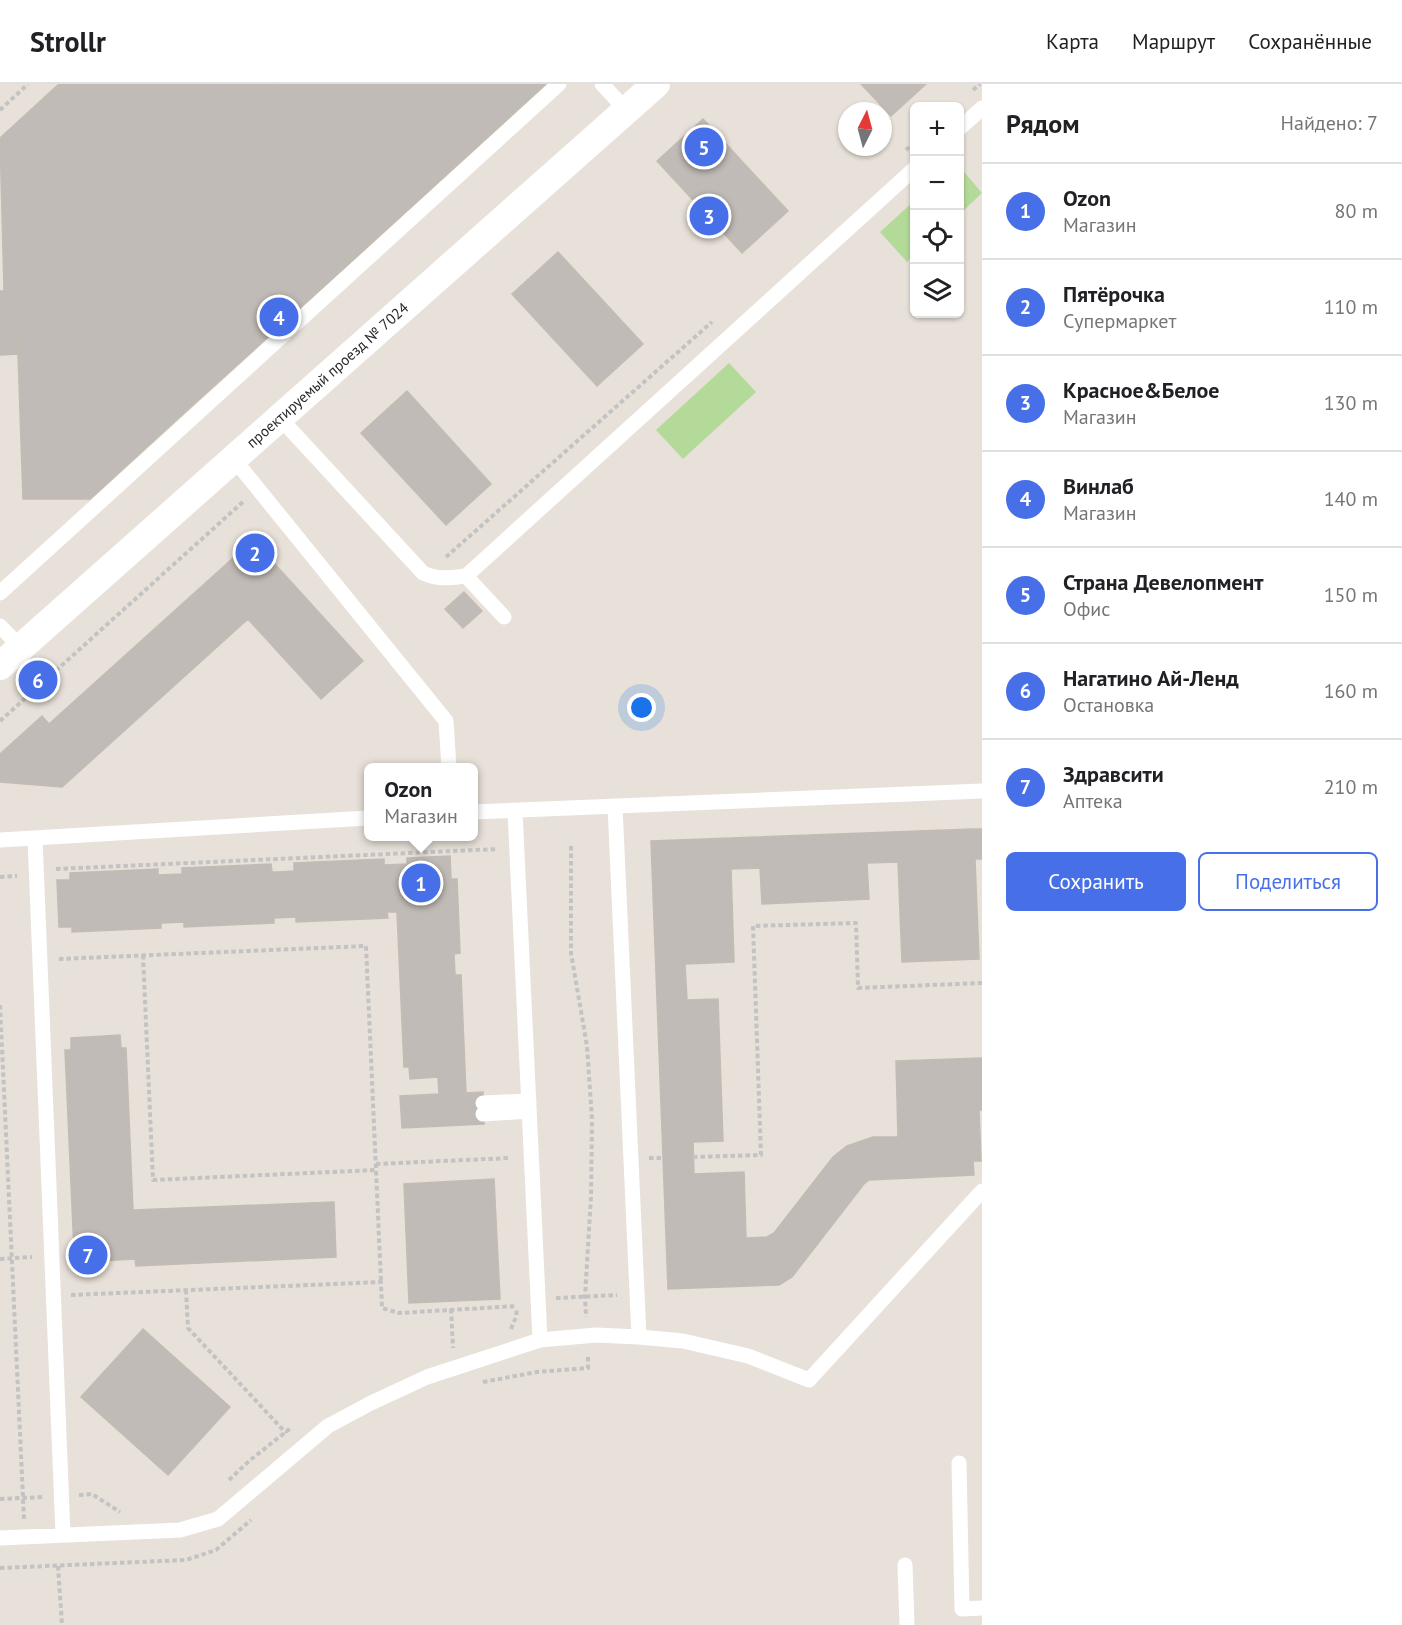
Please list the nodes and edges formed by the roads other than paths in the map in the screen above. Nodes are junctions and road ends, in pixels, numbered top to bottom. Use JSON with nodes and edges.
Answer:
{"nodes":[{"id":1,"x":559,"y":84,"type":"edge"},
{"id":2,"x":602,"y":84,"type":"edge"},
{"id":3,"x":656,"y":84,"type":"edge"},
{"id":4,"x":982,"y":108,"type":"edge"},
{"id":5,"x":626,"y":110,"type":"junction"},
{"id":6,"x":964,"y":124,"type":"edge"},
{"id":7,"x":910,"y":174,"type":"edge"},
{"id":8,"x":279,"y":417,"type":"junction"},
{"id":9,"x":233,"y":458,"type":"junction"},
{"id":10,"x":466,"y":576,"type":"junction"},
{"id":11,"x":0,"y":593,"type":"edge"},
{"id":12,"x":504,"y":617,"type":"dead end"},
{"id":13,"x":0,"y":626,"type":"edge"},
{"id":14,"x":10,"y":657,"type":"edge"},
{"id":15,"x":449,"y":763,"type":"edge"},
{"id":16,"x":982,"y":791,"type":"edge"},
{"id":17,"x":615,"y":806,"type":"junction"},
{"id":18,"x":515,"y":810,"type":"junction"},
{"id":19,"x":478,"y":812,"type":"edge"},
{"id":20,"x":364,"y":818,"type":"edge"},
{"id":21,"x":35,"y":838,"type":"junction"},
{"id":22,"x":0,"y":840,"type":"edge"},
{"id":23,"x":529,"y":1106,"type":"junction"},
{"id":24,"x":982,"y":1191,"type":"edge"},
{"id":25,"x":639,"y":1336,"type":"junction"},
{"id":26,"x":540,"y":1340,"type":"junction"},
{"id":27,"x":959,"y":1463,"type":"dead end"},
{"id":28,"x":63,"y":1535,"type":"junction"},
{"id":29,"x":0,"y":1538,"type":"edge"},
{"id":30,"x":905,"y":1565,"type":"dead end"},
{"id":31,"x":982,"y":1608,"type":"edge"},
{"id":32,"x":907,"y":1625,"type":"edge"}],
"edges":[{"from":1,"to":11,"type":"lane"},
{"from":2,"to":5,"type":"lane"},
{"from":3,"to":5,"type":"street","name":"проектируемый проезд № 7024"},
{"from":4,"to":6,"type":"lane"},
{"from":5,"to":8,"type":"street","name":"проектируемый проезд № 7024"},
{"from":7,"to":10,"type":"lane"},
{"from":8,"to":9,"type":"street","name":"проектируемый проезд № 7024"},
{"from":8,"to":10,"type":"lane"},
{"from":9,"to":14,"type":"street","name":"проектируемый проезд № 7024"},
{"from":9,"to":15,"type":"lane"},
{"from":10,"to":12,"type":"lane"},
{"from":13,"to":14,"type":"lane"},
{"from":16,"to":17,"type":"lane"},
{"from":17,"to":18,"type":"lane"},
{"from":17,"to":25,"type":"lane"},
{"from":18,"to":19,"type":"lane"},
{"from":18,"to":23,"type":"lane"},
{"from":20,"to":21,"type":"lane"},
{"from":21,"to":22,"type":"lane"},
{"from":21,"to":28,"type":"lane"},
{"from":23,"to":23,"type":"lane"},
{"from":23,"to":26,"type":"lane"},
{"from":24,"to":25,"type":"lane"},
{"from":25,"to":26,"type":"lane"},
{"from":26,"to":28,"type":"lane"},
{"from":27,"to":31,"type":"lane"},
{"from":28,"to":29,"type":"lane"},
{"from":30,"to":32,"type":"lane"}]}
